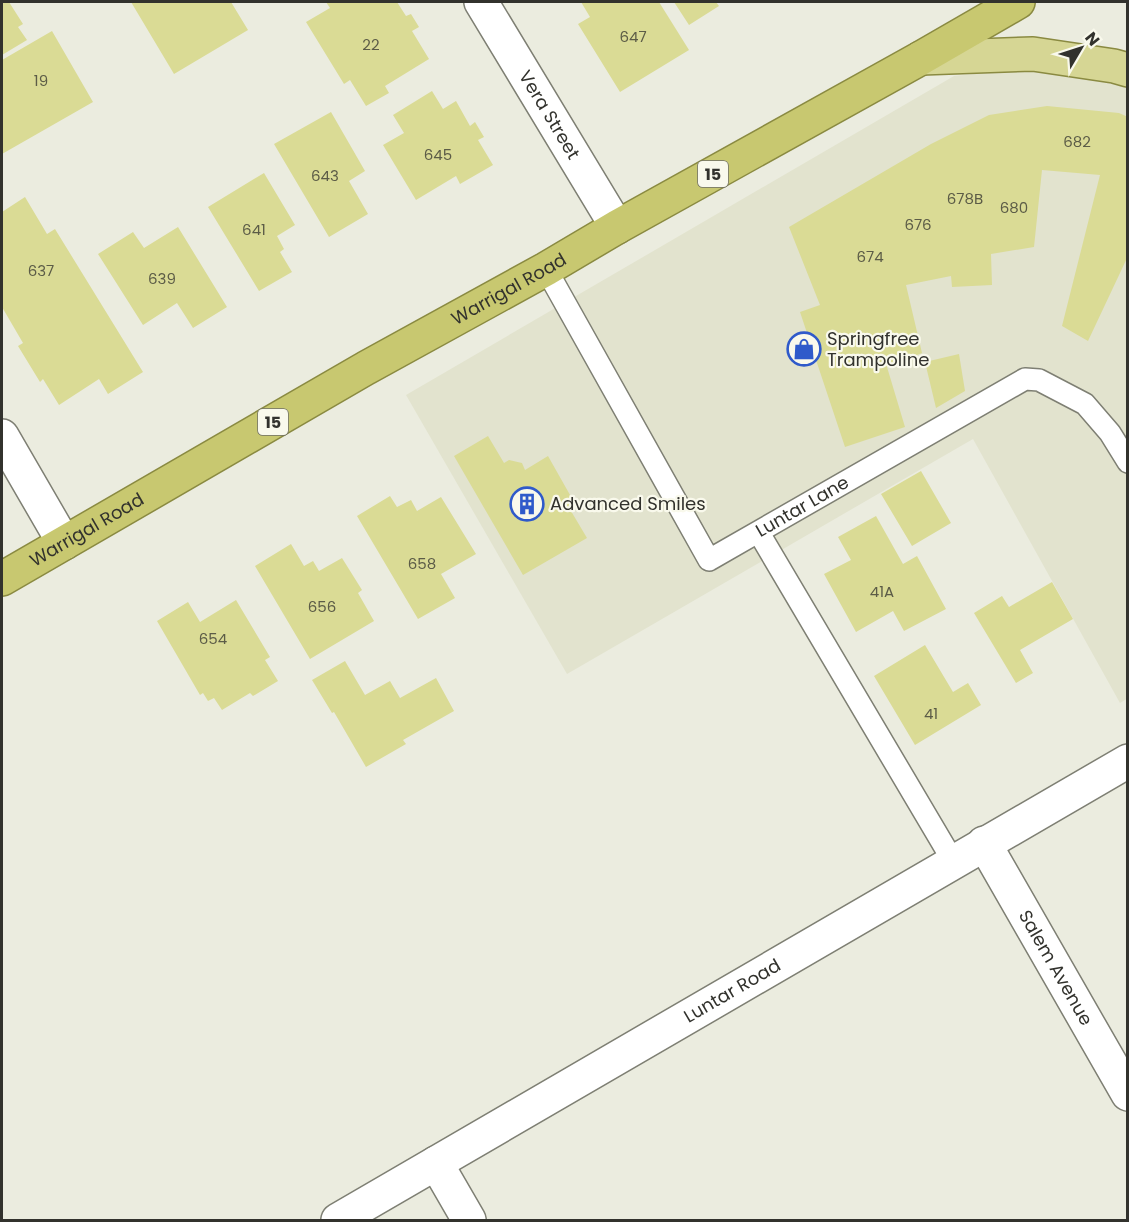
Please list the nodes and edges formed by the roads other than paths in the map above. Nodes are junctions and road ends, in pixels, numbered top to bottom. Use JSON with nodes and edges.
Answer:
{"nodes":[{"id":1,"x":481,"y":2,"type":"edge"},
{"id":2,"x":1018,"y":2,"type":"edge"},
{"id":3,"x":921,"y":58,"type":"junction"},
{"id":4,"x":1128,"y":70,"type":"edge"},
{"id":5,"x":617,"y":227,"type":"junction"},
{"id":6,"x":546,"y":269,"type":"junction"},
{"id":7,"x":2,"y":436,"type":"edge"},
{"id":8,"x":1128,"y":462,"type":"edge"},
{"id":9,"x":759,"y":533,"type":"junction"},
{"id":10,"x":64,"y":543,"type":"junction"},
{"id":11,"x":2,"y":579,"type":"edge"},
{"id":12,"x":1128,"y":760,"type":"edge"},
{"id":13,"x":984,"y":843,"type":"junction"},
{"id":14,"x":953,"y":861,"type":"junction"},
{"id":15,"x":1128,"y":1094,"type":"edge"},
{"id":16,"x":436,"y":1163,"type":"junction"},
{"id":17,"x":338,"y":1221,"type":"edge"},
{"id":18,"x":469,"y":1221,"type":"edge"}],
"edges":[{"from":1,"to":5,"type":"street","name":"Vera Street"},
{"from":2,"to":3,"type":"highway","name":"Warrigal Road","number":"15"},
{"from":3,"to":4,"type":"main road"},
{"from":3,"to":5,"type":"highway","name":"Warrigal Road","number":"15"},
{"from":5,"to":6,"type":"highway","name":"Warrigal Road","number":"15"},
{"from":6,"to":9,"type":"lane"},
{"from":6,"to":10,"type":"highway","name":"Warrigal Road","number":"15"},
{"from":7,"to":10,"type":"street"},
{"from":8,"to":9,"type":"lane","name":"Luntar Lane"},
{"from":9,"to":14,"type":"lane","name":"Luntar Lane"},
{"from":10,"to":11,"type":"highway","name":"Warrigal Road","number":"15"},
{"from":12,"to":13,"type":"street","name":"Luntar Road"},
{"from":13,"to":14,"type":"street","name":"Luntar Road"},
{"from":13,"to":15,"type":"street","name":"Salem Avenue"},
{"from":14,"to":16,"type":"street","name":"Luntar Road"},
{"from":16,"to":17,"type":"street","name":"Luntar Road"},
{"from":16,"to":18,"type":"street"}]}
